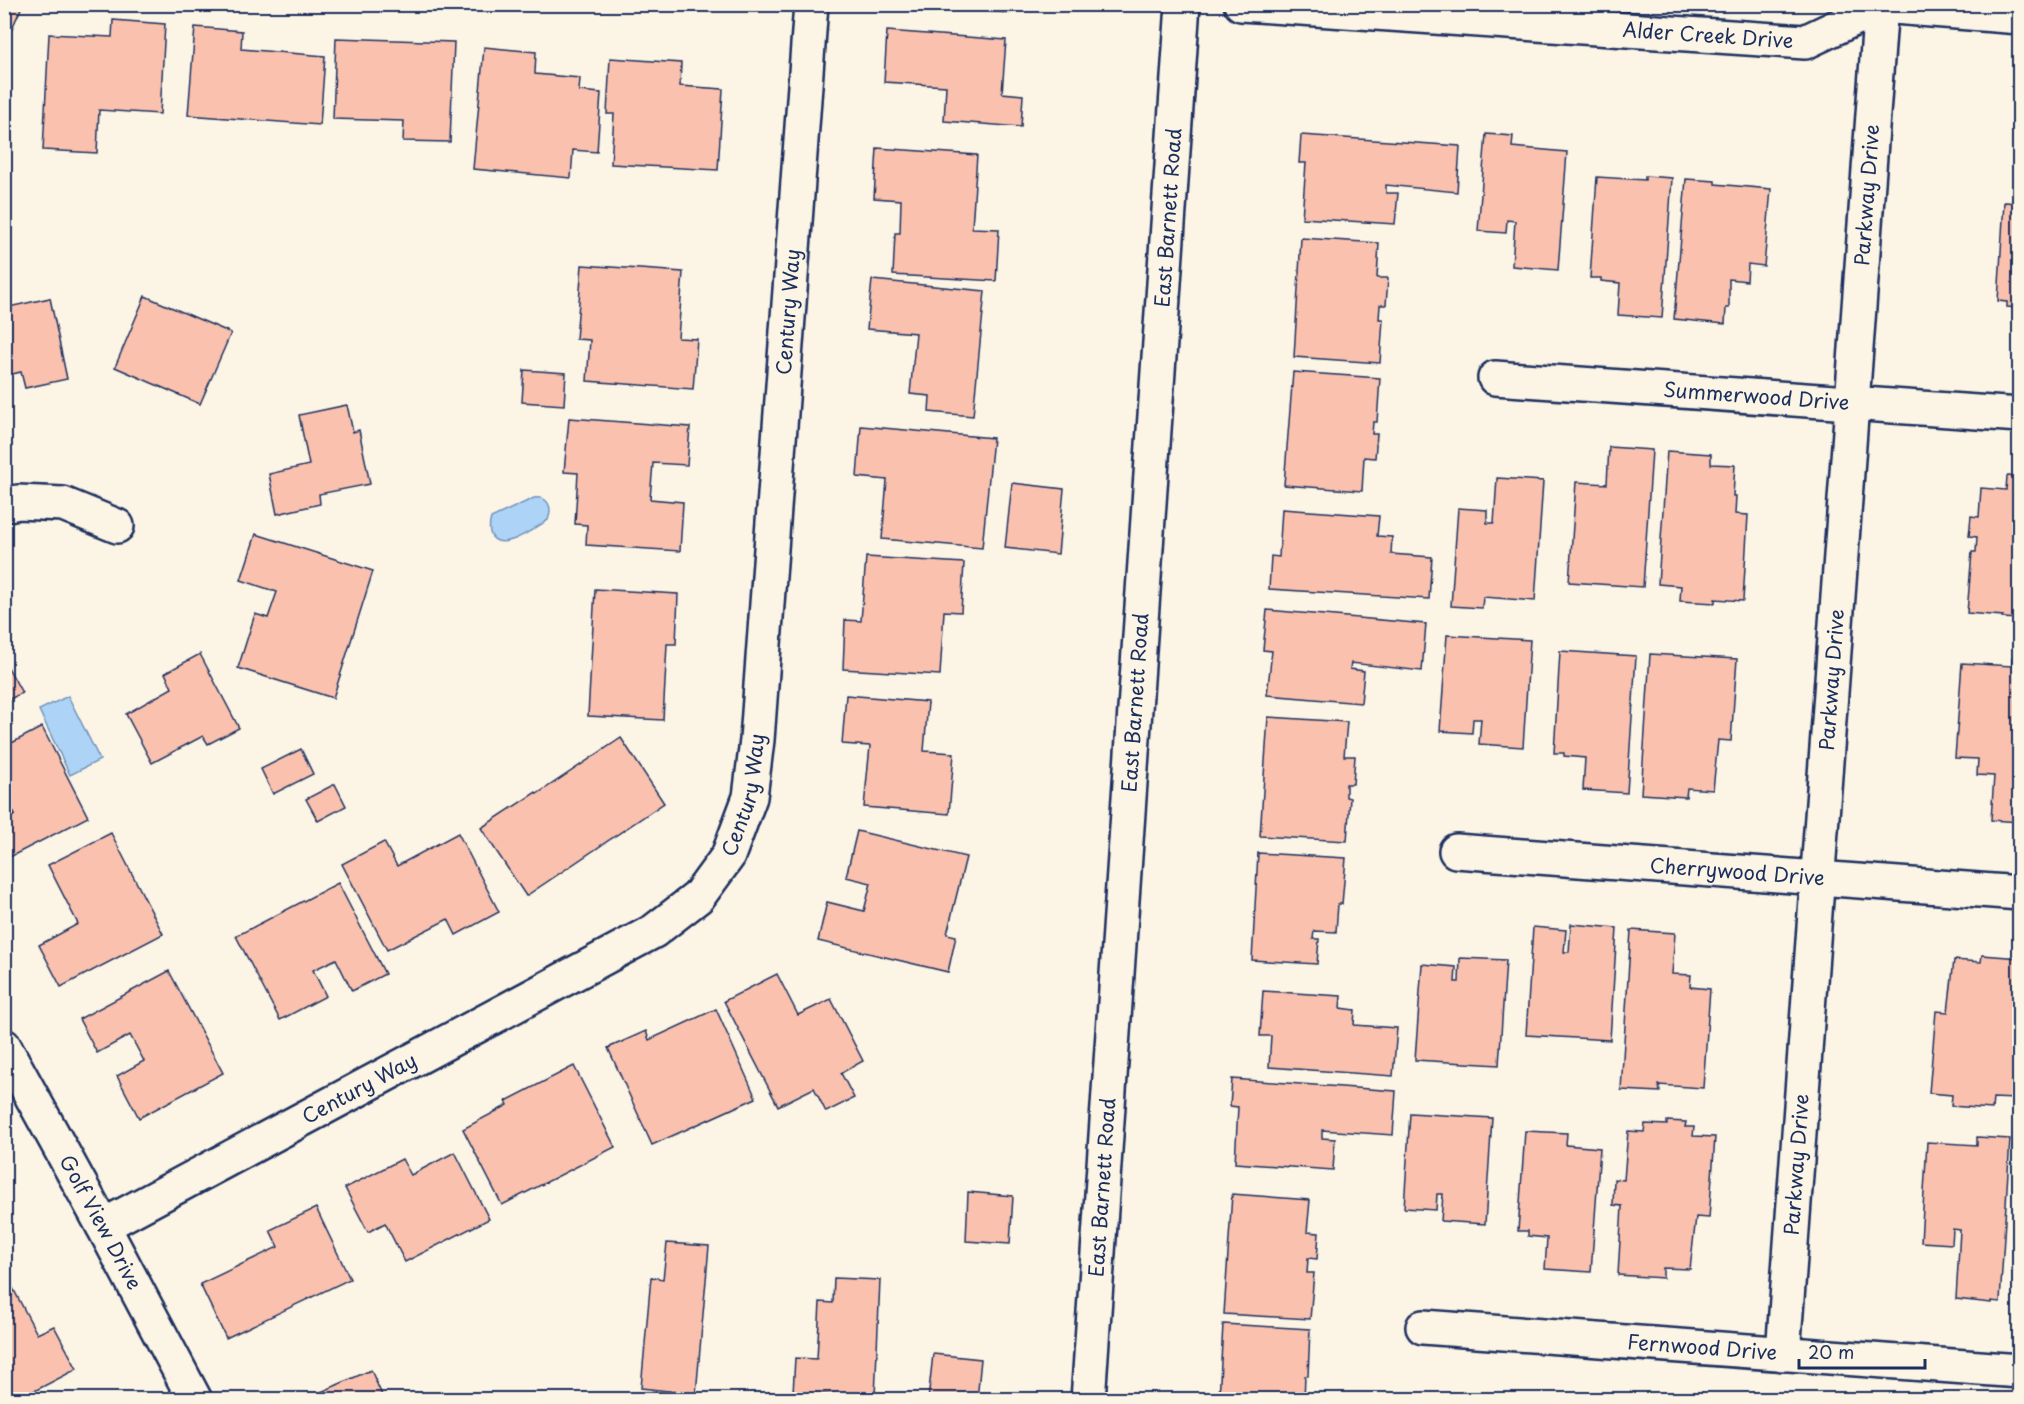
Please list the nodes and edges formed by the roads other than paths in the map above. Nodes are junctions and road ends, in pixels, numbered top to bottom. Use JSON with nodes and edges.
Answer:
{"nodes":[{"id":1,"x":811,"y":4,"type":"edge"},
{"id":2,"x":1182,"y":4,"type":"edge"},
{"id":3,"x":1241,"y":4,"type":"edge"},
{"id":4,"x":1880,"y":5,"type":"edge"},
{"id":5,"x":2019,"y":17,"type":"edge"},
{"id":6,"x":1495,"y":378,"type":"dead end"},
{"id":7,"x":1853,"y":404,"type":"junction"},
{"id":8,"x":2019,"y":415,"type":"edge"},
{"id":9,"x":4,"y":505,"type":"edge"},
{"id":10,"x":117,"y":526,"type":"dead end"},
{"id":11,"x":1456,"y":851,"type":"dead end"},
{"id":12,"x":1818,"y":879,"type":"junction"},
{"id":13,"x":2019,"y":893,"type":"edge"},
{"id":14,"x":4,"y":1046,"type":"edge"},
{"id":15,"x":103,"y":1226,"type":"junction"},
{"id":16,"x":1423,"y":1327,"type":"dead end"},
{"id":17,"x":1783,"y":1354,"type":"junction"},
{"id":18,"x":2019,"y":1371,"type":"edge"},
{"id":19,"x":195,"y":1400,"type":"edge"},
{"id":20,"x":1088,"y":1400,"type":"edge"}],
"edges":[{"from":1,"to":15,"type":"street","name":"Century Way"},
{"from":2,"to":20,"type":"street","name":"East Barnett Road"},
{"from":3,"to":4,"type":"street","name":"Alder Creek Drive"},
{"from":4,"to":5,"type":"street","name":"Alder Creek Drive"},
{"from":4,"to":7,"type":"street","name":"Parkway Drive"},
{"from":6,"to":7,"type":"street","name":"Summerwood Drive"},
{"from":7,"to":8,"type":"street","name":"Summerwood Drive"},
{"from":7,"to":12,"type":"street","name":"Parkway Drive"},
{"from":9,"to":10,"type":"street"},
{"from":11,"to":12,"type":"street","name":"Cherrywood Drive"},
{"from":12,"to":13,"type":"street","name":"Cherrywood Drive"},
{"from":12,"to":17,"type":"street","name":"Parkway Drive"},
{"from":14,"to":15,"type":"street","name":"Golf View Drive"},
{"from":15,"to":19,"type":"street","name":"Golf View Drive"},
{"from":16,"to":17,"type":"street","name":"Fernwood Drive"},
{"from":17,"to":18,"type":"street","name":"Fernwood Drive"}]}
